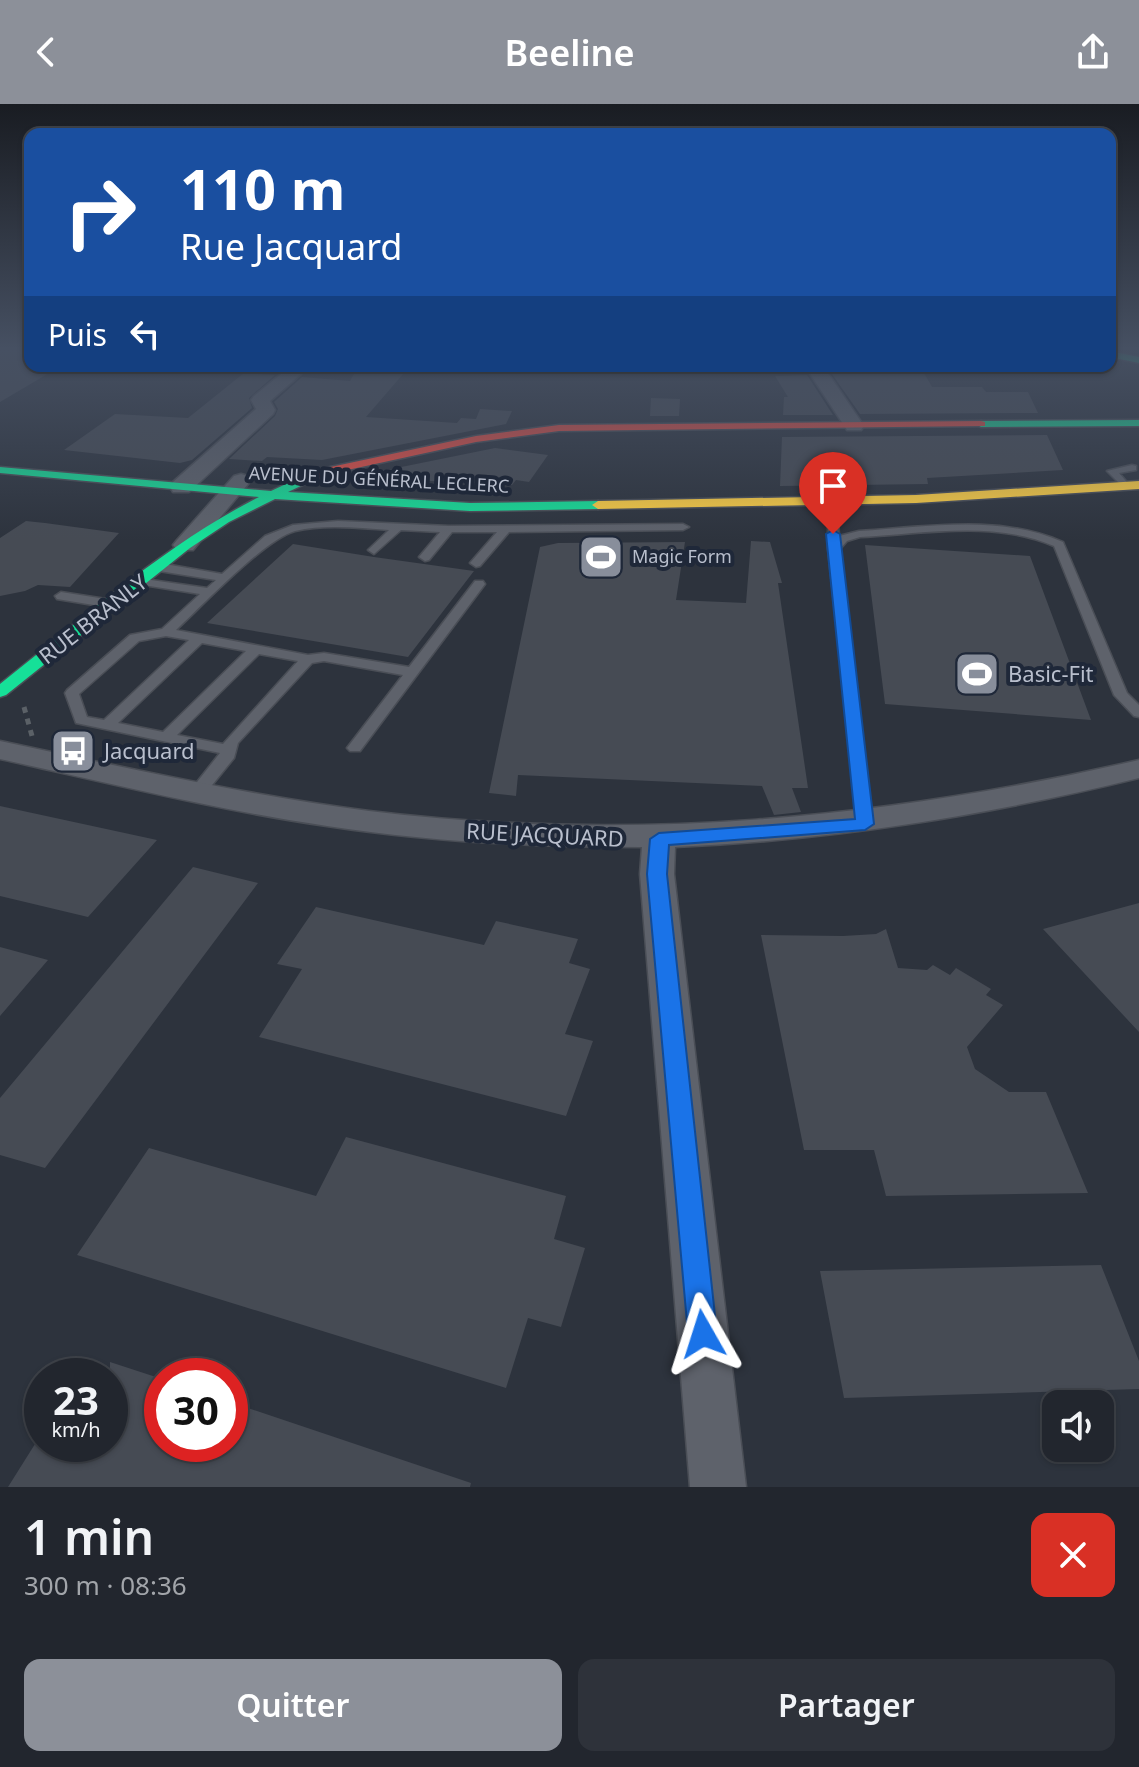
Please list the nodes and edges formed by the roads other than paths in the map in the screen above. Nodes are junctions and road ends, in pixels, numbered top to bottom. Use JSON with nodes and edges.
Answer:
{"nodes":[{"id":1,"x":265,"y":411,"type":"edge"},
{"id":2,"x":844,"y":411,"type":"edge"},
{"id":3,"x":1139,"y":423,"type":"edge"},
{"id":4,"x":854,"y":426,"type":"junction"},
{"id":5,"x":0,"y":460,"type":"edge"},
{"id":6,"x":0,"y":470,"type":"edge"},
{"id":7,"x":1132,"y":480,"type":"edge"},
{"id":8,"x":188,"y":481,"type":"junction"},
{"id":9,"x":295,"y":485,"type":"junction"},
{"id":10,"x":236,"y":486,"type":"junction"},
{"id":11,"x":273,"y":495,"type":"junction"},
{"id":12,"x":832,"y":501,"type":"junction"},
{"id":13,"x":757,"y":503,"type":"junction"},
{"id":14,"x":338,"y":524,"type":"junction"},
{"id":15,"x":683,"y":527,"type":"dead end"},
{"id":16,"x":397,"y":528,"type":"junction"},
{"id":17,"x":449,"y":529,"type":"junction"},
{"id":18,"x":505,"y":530,"type":"junction"},
{"id":19,"x":320,"y":541,"type":"dead end"},
{"id":20,"x":185,"y":545,"type":"junction"},
{"id":21,"x":834,"y":548,"type":"junction"},
{"id":22,"x":374,"y":550,"type":"dead end"},
{"id":23,"x":425,"y":557,"type":"dead end"},
{"id":24,"x":476,"y":563,"type":"dead end"},
{"id":25,"x":159,"y":567,"type":"junction"},
{"id":26,"x":224,"y":578,"type":"junction"},
{"id":27,"x":141,"y":581,"type":"junction"},
{"id":28,"x":479,"y":584,"type":"dead end"},
{"id":29,"x":209,"y":592,"type":"junction"},
{"id":30,"x":61,"y":596,"type":"dead end"},
{"id":31,"x":112,"y":604,"type":"junction"},
{"id":32,"x":166,"y":632,"type":"junction"},
{"id":33,"x":199,"y":638,"type":"junction"},
{"id":34,"x":256,"y":649,"type":"junction"},
{"id":35,"x":308,"y":659,"type":"junction"},
{"id":36,"x":411,"y":672,"type":"junction"},
{"id":37,"x":4,"y":689,"type":"edge"},
{"id":38,"x":1139,"y":713,"type":"edge"},
{"id":39,"x":106,"y":726,"type":"junction"},
{"id":40,"x":166,"y":737,"type":"junction"},
{"id":41,"x":355,"y":748,"type":"dead end"},
{"id":42,"x":229,"y":750,"type":"junction"},
{"id":43,"x":9,"y":752,"type":"edge"},
{"id":44,"x":1139,"y":769,"type":"edge"},
{"id":45,"x":198,"y":791,"type":"junction"},
{"id":46,"x":865,"y":824,"type":"junction"},
{"id":47,"x":659,"y":839,"type":"junction"},
{"id":48,"x":718,"y":1487,"type":"edge"}],
"edges":[{"from":1,"to":8,"type":"street"},
{"from":2,"to":4,"type":"street"},
{"from":3,"to":4,"type":"main road","name":"RUE BRANLY"},
{"from":4,"to":9,"type":"main road","name":"RUE BRANLY"},
{"from":5,"to":8,"type":"main road","name":"AVENUE DU GÉNÉRAL LECLERC"},
{"from":6,"to":8,"type":"main road","name":"AVENUE DU GÉNÉRAL LECLERC"},
{"from":7,"to":12,"type":"main road","name":"AVENUE DU GÉNÉRAL LECLERC"},
{"from":8,"to":10,"type":"main road","name":"AVENUE DU GÉNÉRAL LECLERC"},
{"from":9,"to":10,"type":"main road","name":"AVENUE DU GÉNÉRAL LECLERC"},
{"from":9,"to":11,"type":"main road","name":"RUE BRANLY"},
{"from":9,"to":13,"type":"main road","name":"AVENUE DU GÉNÉRAL LECLERC"},
{"from":10,"to":11,"type":"main road","name":"AVENUE DU GÉNÉRAL LECLERC"},
{"from":10,"to":20,"type":"street","name":"RUE BRANLY"},
{"from":11,"to":13,"type":"main road","name":"AVENUE DU GÉNÉRAL LECLERC"},
{"from":11,"to":20,"type":"main road","name":"RUE BRANLY"},
{"from":12,"to":13,"type":"main road","name":"AVENUE DU GÉNÉRAL LECLERC"},
{"from":12,"to":21,"type":"lane"},
{"from":14,"to":16,"type":"lane"},
{"from":14,"to":19,"type":"lane"},
{"from":14,"to":26,"type":"lane"},
{"from":15,"to":18,"type":"lane"},
{"from":16,"to":17,"type":"lane"},
{"from":16,"to":22,"type":"lane"},
{"from":17,"to":18,"type":"lane"},
{"from":17,"to":23,"type":"lane"},
{"from":18,"to":24,"type":"lane"},
{"from":20,"to":25,"type":"main road","name":"RUE BRANLY"},
{"from":21,"to":38,"type":"lane"},
{"from":21,"to":46,"type":"lane"},
{"from":25,"to":26,"type":"lane"},
{"from":25,"to":27,"type":"main road","name":"RUE BRANLY"},
{"from":26,"to":29,"type":"lane"},
{"from":27,"to":29,"type":"lane"},
{"from":27,"to":31,"type":"main road","name":"RUE BRANLY"},
{"from":28,"to":36,"type":"lane"},
{"from":29,"to":32,"type":"lane"},
{"from":30,"to":31,"type":"lane"},
{"from":31,"to":37,"type":"main road","name":"RUE BRANLY"},
{"from":32,"to":33,"type":"lane"},
{"from":32,"to":39,"type":"lane"},
{"from":33,"to":34,"type":"lane"},
{"from":33,"to":39,"type":"lane"},
{"from":34,"to":35,"type":"lane"},
{"from":34,"to":40,"type":"lane"},
{"from":35,"to":36,"type":"lane"},
{"from":35,"to":42,"type":"lane"},
{"from":36,"to":41,"type":"lane"},
{"from":39,"to":40,"type":"lane"},
{"from":40,"to":42,"type":"lane"},
{"from":42,"to":45,"type":"lane"},
{"from":43,"to":45,"type":"street","name":"RUE JACQUARD"},
{"from":44,"to":46,"type":"street","name":"RUE JACQUARD"},
{"from":45,"to":47,"type":"street","name":"RUE JACQUARD"},
{"from":46,"to":47,"type":"street","name":"RUE JACQUARD"},
{"from":47,"to":48,"type":"street"}]}
